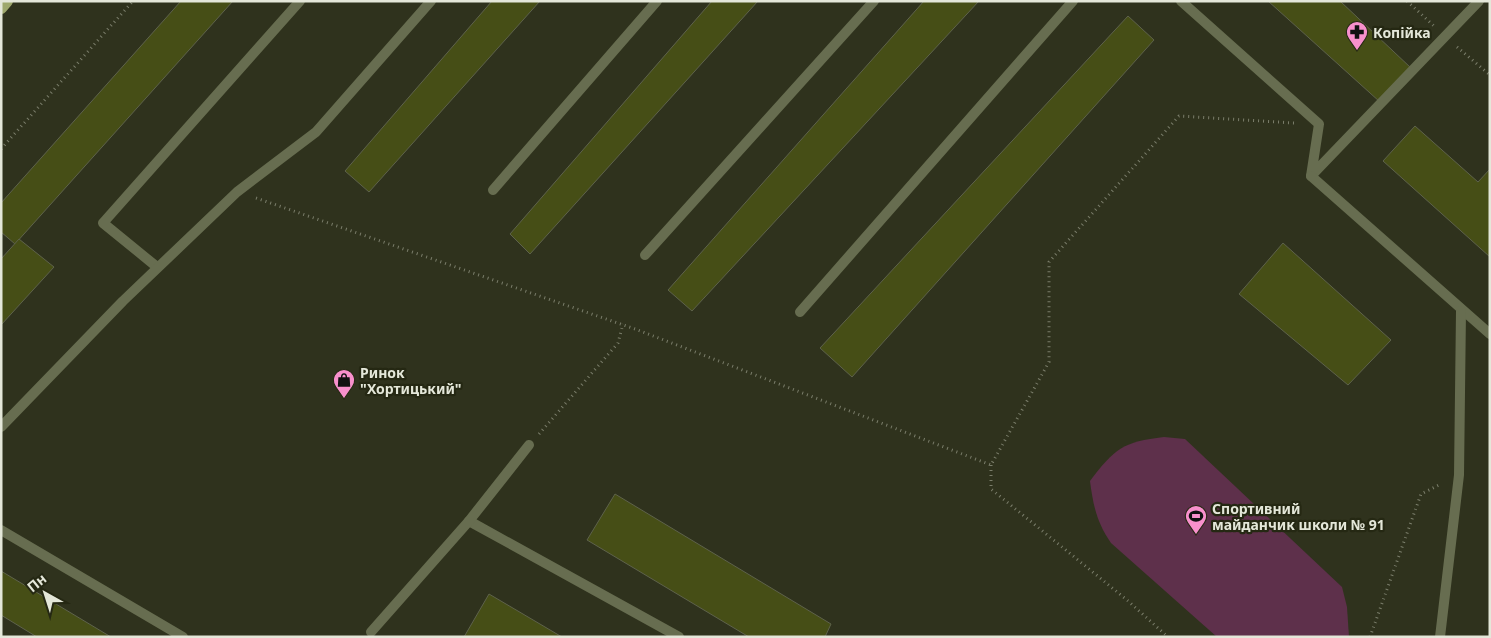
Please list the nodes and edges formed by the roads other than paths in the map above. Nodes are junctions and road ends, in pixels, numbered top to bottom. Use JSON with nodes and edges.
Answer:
{"nodes":[{"id":1,"x":7,"y":1,"type":"edge"},
{"id":2,"x":300,"y":1,"type":"edge"},
{"id":3,"x":430,"y":1,"type":"edge"},
{"id":4,"x":657,"y":1,"type":"edge"},
{"id":5,"x":874,"y":1,"type":"edge"},
{"id":6,"x":1073,"y":1,"type":"edge"},
{"id":7,"x":1181,"y":1,"type":"edge"},
{"id":8,"x":1479,"y":1,"type":"edge"},
{"id":9,"x":1,"y":8,"type":"edge"},
{"id":10,"x":1310,"y":176,"type":"junction"},
{"id":11,"x":493,"y":190,"type":"dead end"},
{"id":12,"x":645,"y":255,"type":"dead end"},
{"id":13,"x":157,"y":267,"type":"junction"},
{"id":14,"x":1461,"y":311,"type":"junction"},
{"id":15,"x":800,"y":312,"type":"dead end"},
{"id":16,"x":1490,"y":334,"type":"edge"},
{"id":17,"x":1,"y":426,"type":"edge"},
{"id":18,"x":529,"y":445,"type":"road end"},
{"id":19,"x":469,"y":521,"type":"junction"},
{"id":20,"x":1,"y":530,"type":"edge"},
{"id":21,"x":371,"y":632,"type":"dead end"},
{"id":22,"x":183,"y":637,"type":"edge"},
{"id":23,"x":679,"y":637,"type":"edge"},
{"id":24,"x":1440,"y":637,"type":"edge"}],
"edges":[{"from":1,"to":9,"type":"main road"},
{"from":2,"to":13,"type":"lane"},
{"from":3,"to":13,"type":"lane"},
{"from":4,"to":11,"type":"lane"},
{"from":5,"to":12,"type":"lane"},
{"from":6,"to":15,"type":"lane"},
{"from":7,"to":10,"type":"lane"},
{"from":8,"to":10,"type":"lane"},
{"from":10,"to":14,"type":"lane"},
{"from":13,"to":17,"type":"lane"},
{"from":14,"to":16,"type":"lane"},
{"from":14,"to":24,"type":"lane"},
{"from":18,"to":19,"type":"lane"},
{"from":19,"to":21,"type":"lane"},
{"from":19,"to":23,"type":"lane"},
{"from":20,"to":22,"type":"lane"}]}
